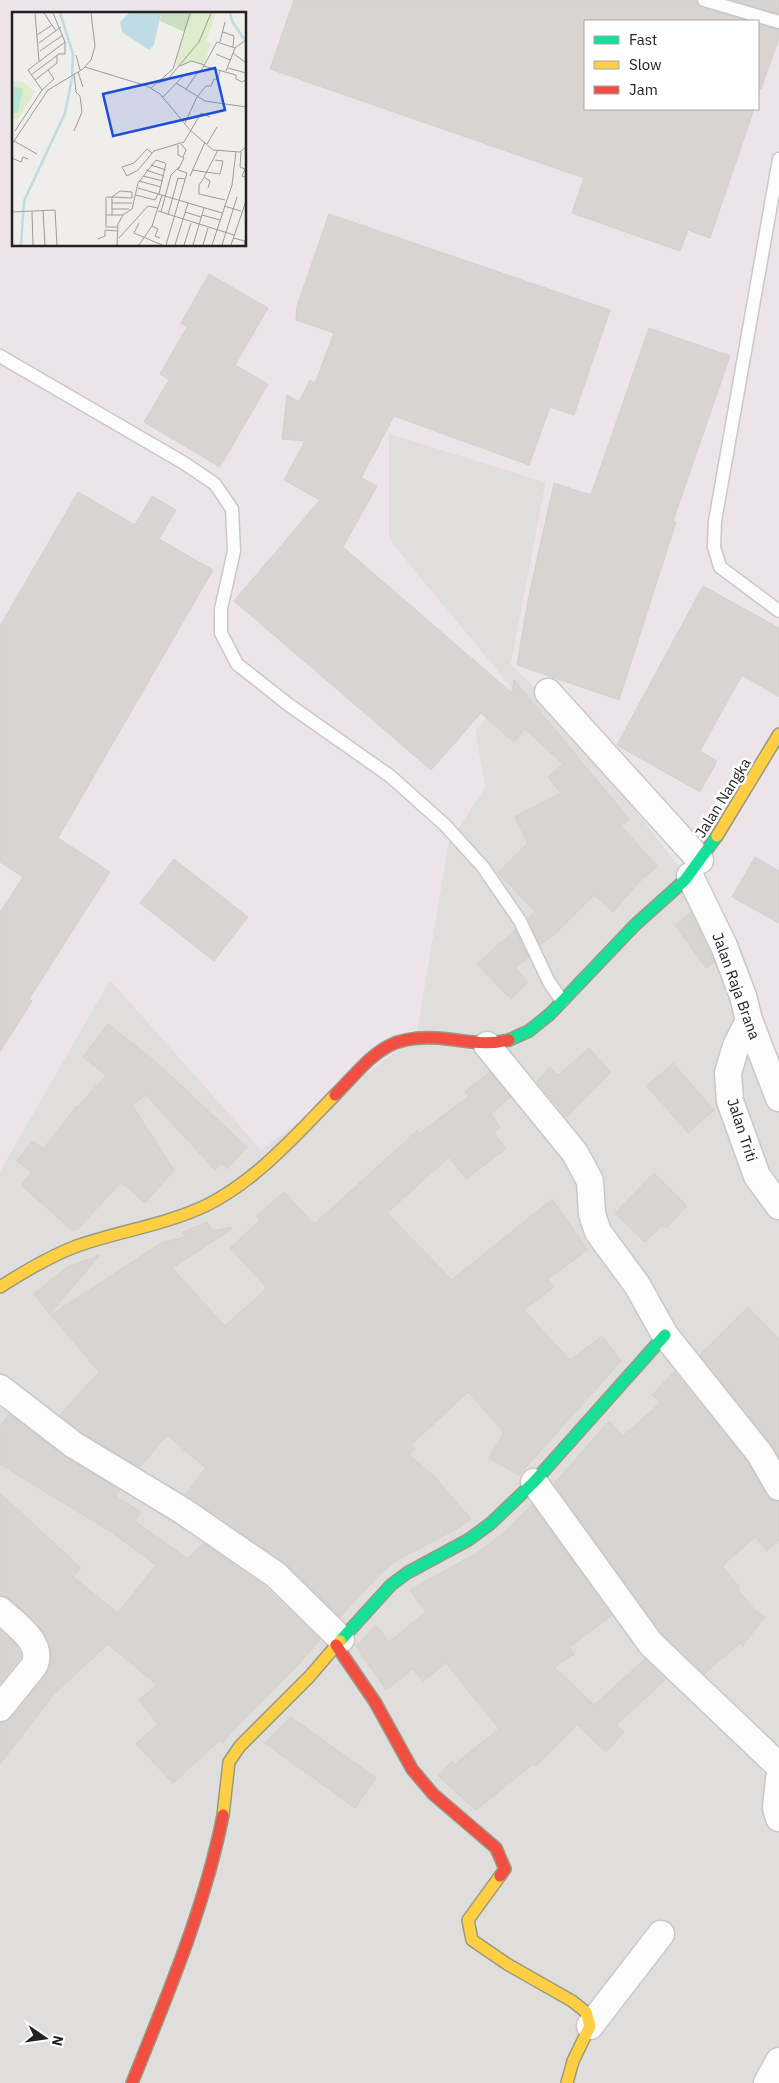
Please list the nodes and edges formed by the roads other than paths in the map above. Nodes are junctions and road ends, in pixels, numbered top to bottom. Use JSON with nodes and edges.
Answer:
{"nodes":[{"id":1,"x":704,"y":0,"type":"edge"},
{"id":2,"x":779,"y":22,"type":"edge"},
{"id":3,"x":779,"y":159,"type":"edge"},
{"id":4,"x":0,"y":356,"type":"edge"},
{"id":5,"x":779,"y":611,"type":"edge"},
{"id":6,"x":548,"y":692,"type":"dead end"},
{"id":7,"x":779,"y":734,"type":"edge"},
{"id":8,"x":695,"y":868,"type":"junction"},
{"id":9,"x":562,"y":1001,"type":"junction"},
{"id":10,"x":749,"y":1020,"type":"junction"},
{"id":11,"x":487,"y":1045,"type":"junction"},
{"id":12,"x":779,"y":1098,"type":"edge"},
{"id":13,"x":779,"y":1206,"type":"edge"},
{"id":14,"x":0,"y":1287,"type":"edge"},
{"id":15,"x":665,"y":1335,"type":"junction"},
{"id":16,"x":0,"y":1388,"type":"edge"},
{"id":17,"x":534,"y":1482,"type":"junction"},
{"id":18,"x":779,"y":1487,"type":"edge"},
{"id":19,"x":0,"y":1610,"type":"edge"},
{"id":20,"x":339,"y":1642,"type":"junction"},
{"id":21,"x":0,"y":1708,"type":"edge"},
{"id":22,"x":779,"y":1766,"type":"edge"},
{"id":23,"x":779,"y":1779,"type":"edge"},
{"id":24,"x":779,"y":1818,"type":"edge"},
{"id":25,"x":661,"y":1934,"type":"dead end"},
{"id":26,"x":590,"y":2026,"type":"junction"},
{"id":27,"x":779,"y":2061,"type":"edge"},
{"id":28,"x":132,"y":2083,"type":"edge"},
{"id":29,"x":567,"y":2083,"type":"edge"},
{"id":30,"x":767,"y":2083,"type":"edge"}],
"edges":[{"from":1,"to":2,"type":"lane"},
{"from":3,"to":5,"type":"lane"},
{"from":4,"to":9,"type":"lane"},
{"from":6,"to":8,"type":"street","name":"Jalan Raja Brana"},
{"from":7,"to":8,"type":"street","name":"Jalan Nangka"},
{"from":8,"to":9,"type":"street","name":"Jalan Nangka"},
{"from":8,"to":10,"type":"street","name":"Jalan Raja Brana"},
{"from":9,"to":11,"type":"street","name":"Jalan Nangka"},
{"from":10,"to":12,"type":"street","name":"Jalan Raja Brana"},
{"from":10,"to":13,"type":"street","name":"Jalan Triti"},
{"from":11,"to":14,"type":"street","name":"Jalan Nangka"},
{"from":11,"to":15,"type":"street"},
{"from":15,"to":17,"type":"street"},
{"from":15,"to":18,"type":"street"},
{"from":16,"to":20,"type":"street"},
{"from":17,"to":20,"type":"street"},
{"from":17,"to":22,"type":"street"},
{"from":19,"to":21,"type":"street"},
{"from":20,"to":26,"type":"street"},
{"from":20,"to":28,"type":"street"},
{"from":23,"to":24,"type":"street"},
{"from":25,"to":26,"type":"street"},
{"from":26,"to":29,"type":"street"},
{"from":27,"to":30,"type":"street"}]}
